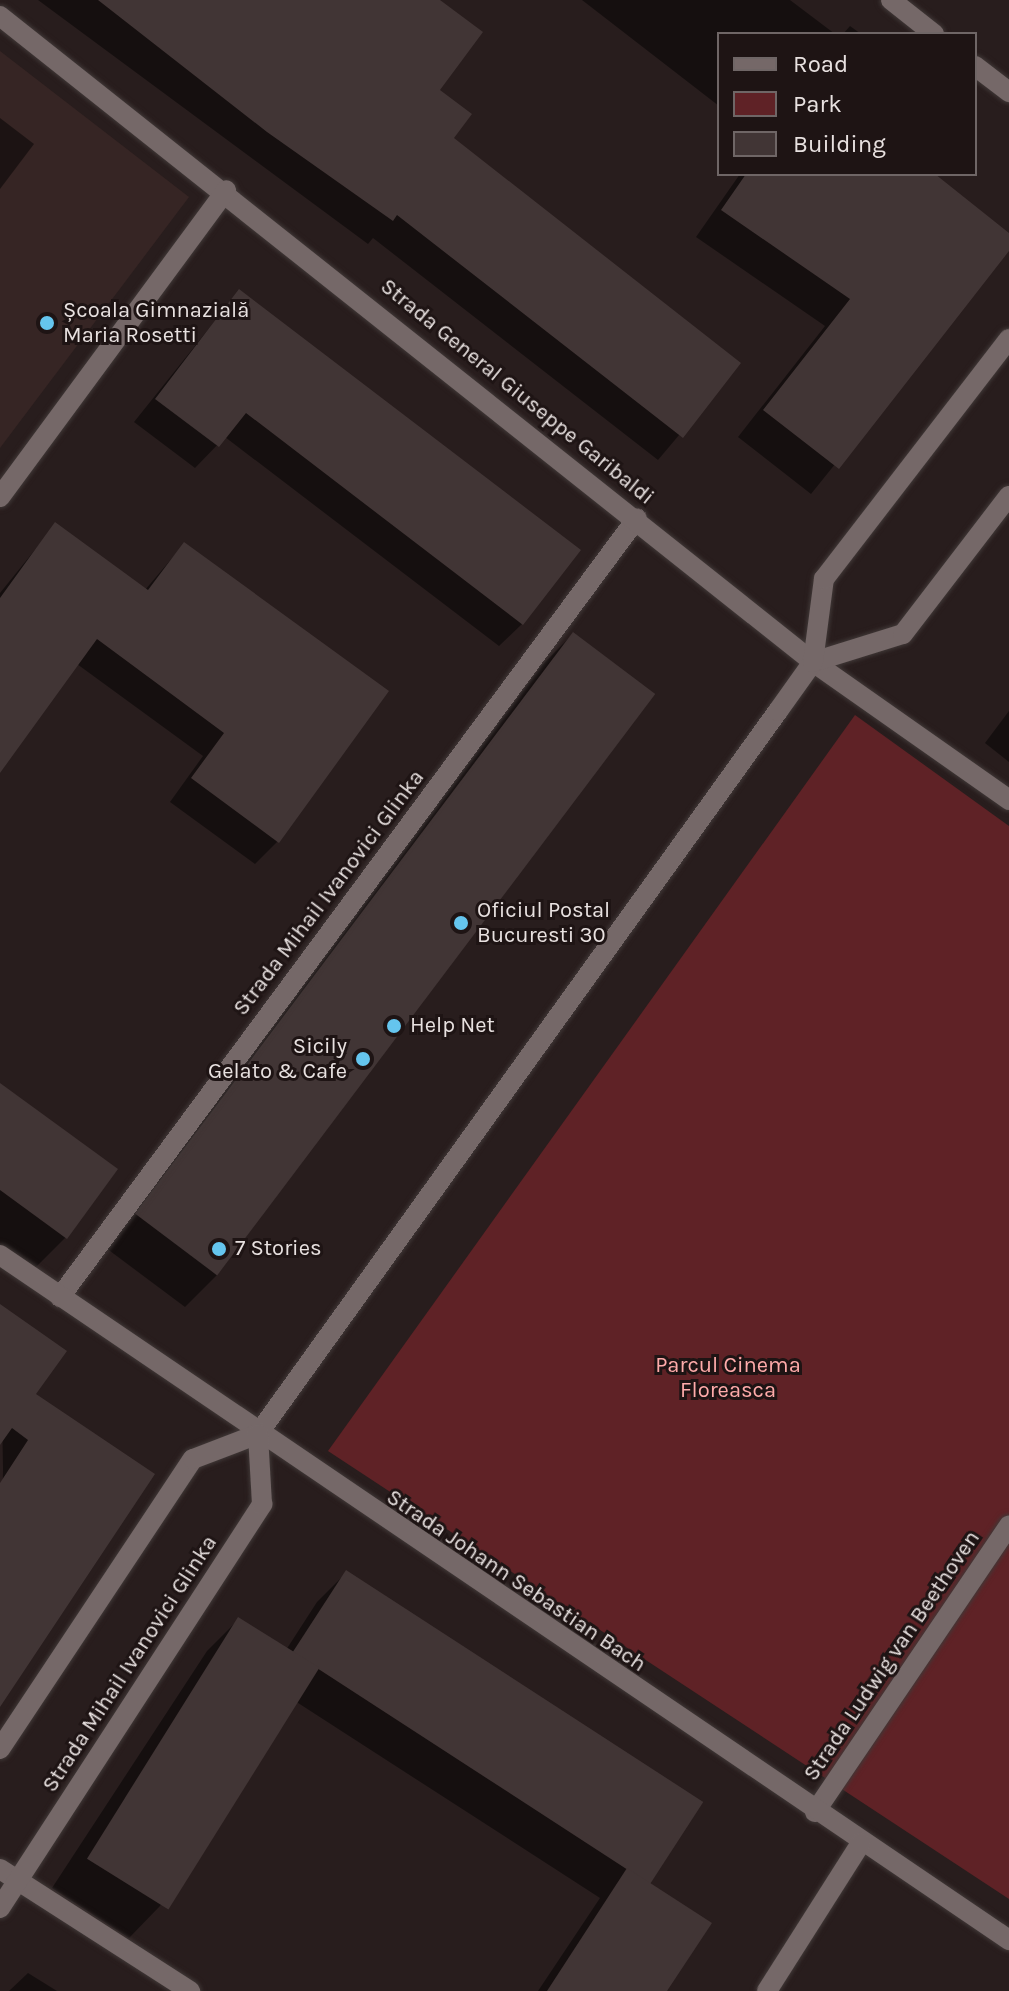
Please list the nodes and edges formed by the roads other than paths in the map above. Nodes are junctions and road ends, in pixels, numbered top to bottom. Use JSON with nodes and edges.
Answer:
{"nodes":[{"id":1,"x":891,"y":0,"type":"edge"},
{"id":2,"x":0,"y":16,"type":"edge"},
{"id":3,"x":931,"y":32,"type":"edge"},
{"id":4,"x":977,"y":68,"type":"edge"},
{"id":5,"x":1009,"y":92,"type":"edge"},
{"id":6,"x":226,"y":190,"type":"junction"},
{"id":7,"x":1009,"y":339,"type":"edge"},
{"id":8,"x":1009,"y":496,"type":"edge"},
{"id":9,"x":0,"y":497,"type":"edge"},
{"id":10,"x":637,"y":518,"type":"junction"},
{"id":11,"x":813,"y":662,"type":"junction"},
{"id":12,"x":1009,"y":800,"type":"edge"},
{"id":13,"x":0,"y":1255,"type":"edge"},
{"id":14,"x":60,"y":1297,"type":"junction"},
{"id":15,"x":258,"y":1434,"type":"junction"},
{"id":16,"x":1009,"y":1526,"type":"edge"},
{"id":17,"x":0,"y":1749,"type":"edge"},
{"id":18,"x":815,"y":1812,"type":"junction"},
{"id":19,"x":861,"y":1843,"type":"junction"},
{"id":20,"x":0,"y":1869,"type":"edge"},
{"id":21,"x":18,"y":1881,"type":"junction"},
{"id":22,"x":0,"y":1908,"type":"edge"},
{"id":23,"x":1009,"y":1940,"type":"edge"},
{"id":24,"x":190,"y":1991,"type":"edge"},
{"id":25,"x":767,"y":1991,"type":"edge"}],
"edges":[{"from":1,"to":3,"type":"street"},
{"from":2,"to":6,"type":"street","name":"Strada General Giuseppe Garibaldi"},
{"from":4,"to":5,"type":"street"},
{"from":6,"to":9,"type":"street"},
{"from":6,"to":10,"type":"street","name":"Strada General Giuseppe Garibaldi"},
{"from":7,"to":11,"type":"street"},
{"from":8,"to":11,"type":"street"},
{"from":10,"to":11,"type":"street","name":"Strada General Giuseppe Garibaldi"},
{"from":10,"to":14,"type":"street","name":"Strada Mihail Ivanovici Glinka"},
{"from":11,"to":12,"type":"street","name":"Strada General Giuseppe Garibaldi"},
{"from":11,"to":15,"type":"street"},
{"from":13,"to":14,"type":"street","name":"Strada Johann Sebastian Bach"},
{"from":14,"to":15,"type":"street","name":"Strada Johann Sebastian Bach"},
{"from":15,"to":17,"type":"street"},
{"from":15,"to":18,"type":"street","name":"Strada Johann Sebastian Bach"},
{"from":15,"to":21,"type":"street","name":"Strada Mihail Ivanovici Glinka"},
{"from":16,"to":18,"type":"street","name":"Strada Ludwig van Beethoven"},
{"from":18,"to":19,"type":"street","name":"Strada Johann Sebastian Bach"},
{"from":19,"to":23,"type":"street","name":"Strada Johann Sebastian Bach"},
{"from":19,"to":25,"type":"street"},
{"from":20,"to":21,"type":"street"},
{"from":21,"to":22,"type":"street","name":"Strada Mihail Ivanovici Glinka"},
{"from":21,"to":24,"type":"street"}]}
